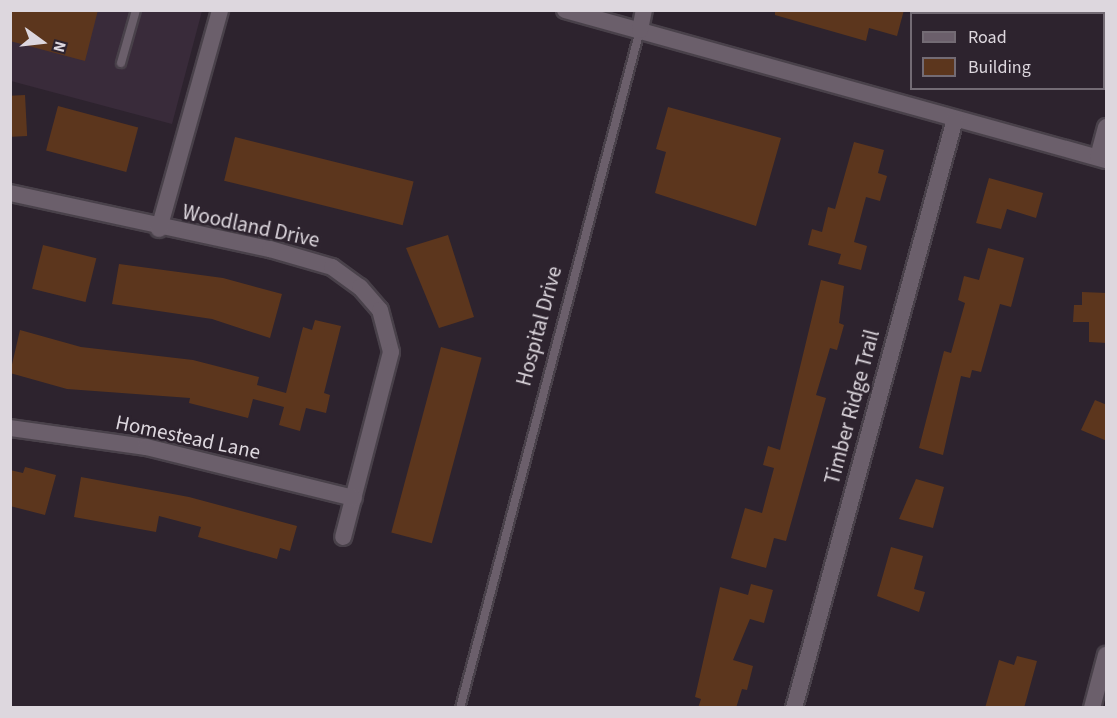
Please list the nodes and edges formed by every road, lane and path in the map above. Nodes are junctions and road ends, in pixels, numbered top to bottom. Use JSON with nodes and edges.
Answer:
{"nodes":[{"id":1,"x":136,"y":10,"type":"edge"},
{"id":2,"x":220,"y":10,"type":"edge"},
{"id":3,"x":565,"y":10,"type":"edge"},
{"id":4,"x":644,"y":10,"type":"edge"},
{"id":5,"x":640,"y":30,"type":"junction"},
{"id":6,"x":121,"y":63,"type":"dead end"},
{"id":7,"x":955,"y":119,"type":"junction"},
{"id":8,"x":1107,"y":127,"type":"edge"},
{"id":9,"x":1102,"y":158,"type":"edge"},
{"id":10,"x":10,"y":193,"type":"edge"},
{"id":11,"x":159,"y":229,"type":"junction"},
{"id":12,"x":10,"y":428,"type":"edge"},
{"id":13,"x":354,"y":498,"type":"junction"},
{"id":14,"x":343,"y":537,"type":"dead end"},
{"id":15,"x":1107,"y":655,"type":"edge"},
{"id":16,"x":460,"y":708,"type":"edge"},
{"id":17,"x":794,"y":708,"type":"edge"},
{"id":18,"x":1092,"y":708,"type":"edge"}],
"edges":[{"from":1,"to":6,"type":"lane"},
{"from":2,"to":11,"type":"street","name":"Woodland Drive"},
{"from":3,"to":5,"type":"street"},
{"from":4,"to":5,"type":"street"},
{"from":5,"to":7,"type":"street"},
{"from":5,"to":16,"type":"lane","name":"Hospital Drive"},
{"from":7,"to":9,"type":"street"},
{"from":7,"to":17,"type":"street","name":"Timber Ridge Trail"},
{"from":8,"to":9,"type":"street"},
{"from":10,"to":11,"type":"street"},
{"from":11,"to":13,"type":"street","name":"Woodland Drive"},
{"from":12,"to":13,"type":"street","name":"Homestead Lane"},
{"from":13,"to":14,"type":"street","name":"Woodland Drive"},
{"from":15,"to":18,"type":"street"}]}
